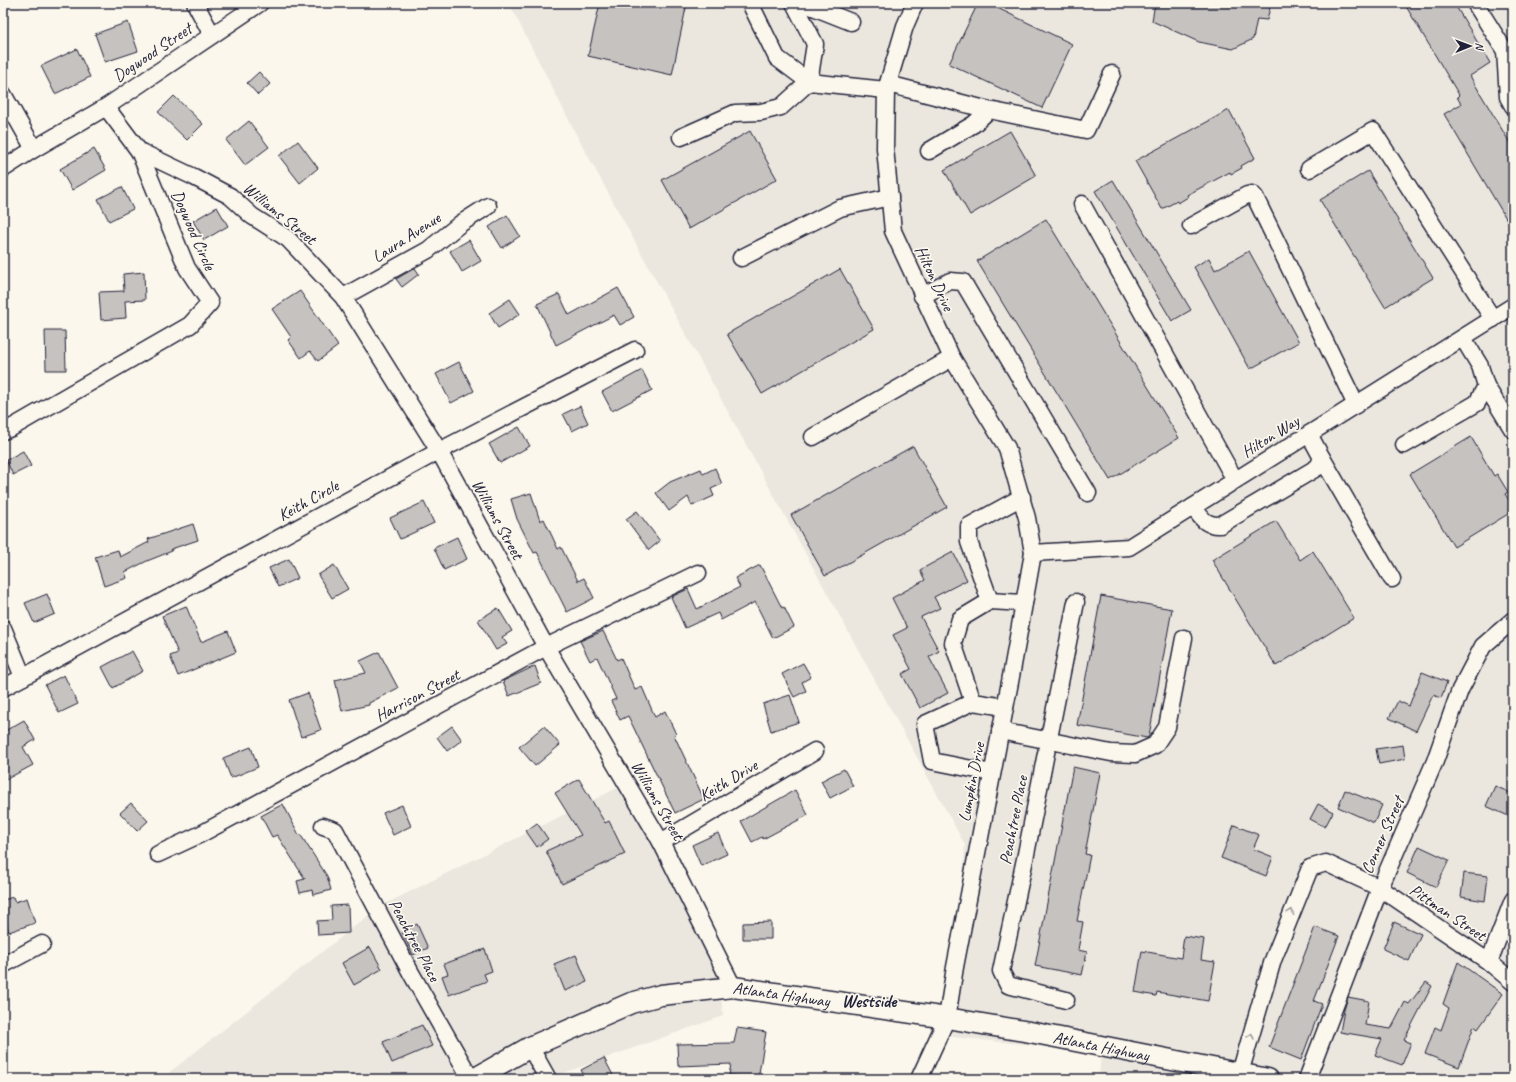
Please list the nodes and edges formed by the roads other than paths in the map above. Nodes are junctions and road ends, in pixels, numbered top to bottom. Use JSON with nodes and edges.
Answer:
{"nodes":[{"id":1,"x":195,"y":3,"type":"edge"},
{"id":2,"x":260,"y":3,"type":"edge"},
{"id":3,"x":750,"y":3,"type":"edge"},
{"id":4,"x":794,"y":3,"type":"edge"},
{"id":5,"x":803,"y":3,"type":"edge"},
{"id":6,"x":915,"y":3,"type":"edge"},
{"id":7,"x":1475,"y":3,"type":"edge"},
{"id":8,"x":851,"y":22,"type":"dead end"},
{"id":9,"x":212,"y":35,"type":"junction"},
{"id":10,"x":1112,"y":74,"type":"dead end"},
{"id":11,"x":809,"y":82,"type":"junction"},
{"id":12,"x":887,"y":87,"type":"junction"},
{"id":13,"x":3,"y":94,"type":"edge"},
{"id":14,"x":106,"y":106,"type":"junction"},
{"id":15,"x":1513,"y":106,"type":"edge"},
{"id":16,"x":989,"y":110,"type":"junction"},
{"id":17,"x":681,"y":136,"type":"dead end"},
{"id":18,"x":34,"y":149,"type":"junction"},
{"id":19,"x":140,"y":151,"type":"junction"},
{"id":20,"x":928,"y":151,"type":"dead end"},
{"id":21,"x":3,"y":169,"type":"edge"},
{"id":22,"x":1309,"y":169,"type":"dead end"},
{"id":23,"x":890,"y":197,"type":"junction"},
{"id":24,"x":1082,"y":204,"type":"dead end"},
{"id":25,"x":488,"y":206,"type":"dead end"},
{"id":26,"x":1191,"y":226,"type":"dead end"},
{"id":27,"x":741,"y":258,"type":"dead end"},
{"id":28,"x":922,"y":296,"type":"junction"},
{"id":29,"x":344,"y":297,"type":"junction"},
{"id":30,"x":1513,"y":306,"type":"edge"},
{"id":31,"x":1493,"y":319,"type":"junction"},
{"id":32,"x":1463,"y":338,"type":"junction"},
{"id":33,"x":635,"y":350,"type":"dead end"},
{"id":34,"x":952,"y":358,"type":"junction"},
{"id":35,"x":1486,"y":386,"type":"junction"},
{"id":36,"x":1356,"y":405,"type":"junction"},
{"id":37,"x":1513,"y":430,"type":"edge"},
{"id":38,"x":3,"y":431,"type":"edge"},
{"id":39,"x":1309,"y":434,"type":"junction"},
{"id":40,"x":813,"y":437,"type":"dead end"},
{"id":41,"x":1404,"y":445,"type":"dead end"},
{"id":42,"x":439,"y":451,"type":"junction"},
{"id":43,"x":1322,"y":458,"type":"junction"},
{"id":44,"x":1235,"y":480,"type":"junction"},
{"id":45,"x":1088,"y":492,"type":"dead end"},
{"id":46,"x":1022,"y":497,"type":"junction"},
{"id":47,"x":1193,"y":507,"type":"junction"},
{"id":48,"x":1033,"y":553,"type":"junction"},
{"id":49,"x":698,"y":573,"type":"dead end"},
{"id":50,"x":1392,"y":578,"type":"dead end"},
{"id":51,"x":990,"y":601,"type":"junction"},
{"id":52,"x":1076,"y":602,"type":"dead end"},
{"id":53,"x":1024,"y":603,"type":"junction"},
{"id":54,"x":1513,"y":620,"type":"edge"},
{"id":55,"x":3,"y":628,"type":"edge"},
{"id":56,"x":1184,"y":638,"type":"dead end"},
{"id":57,"x":546,"y":647,"type":"junction"},
{"id":58,"x":23,"y":677,"type":"junction"},
{"id":59,"x":3,"y":688,"type":"edge"},
{"id":60,"x":973,"y":702,"type":"junction"},
{"id":61,"x":1005,"y":707,"type":"junction"},
{"id":62,"x":1000,"y":731,"type":"junction"},
{"id":63,"x":1049,"y":740,"type":"junction"},
{"id":64,"x":815,"y":751,"type":"dead end"},
{"id":65,"x":992,"y":773,"type":"junction"},
{"id":66,"x":323,"y":826,"type":"dead end"},
{"id":67,"x":661,"y":842,"type":"junction"},
{"id":68,"x":158,"y":854,"type":"dead end"},
{"id":69,"x":1380,"y":888,"type":"junction"},
{"id":70,"x":1513,"y":900,"type":"edge"},
{"id":71,"x":42,"y":944,"type":"dead end"},
{"id":72,"x":1489,"y":962,"type":"junction"},
{"id":73,"x":3,"y":965,"type":"edge"},
{"id":74,"x":1513,"y":982,"type":"edge"},
{"id":75,"x":733,"y":987,"type":"junction"},
{"id":76,"x":1066,"y":1000,"type":"dead end"},
{"id":77,"x":947,"y":1018,"type":"junction"},
{"id":78,"x":530,"y":1047,"type":"junction"},
{"id":79,"x":1240,"y":1073,"type":"junction"},
{"id":80,"x":471,"y":1079,"type":"edge"},
{"id":81,"x":474,"y":1079,"type":"edge"},
{"id":82,"x":548,"y":1079,"type":"edge"},
{"id":83,"x":919,"y":1079,"type":"edge"},
{"id":84,"x":1268,"y":1079,"type":"edge"},
{"id":85,"x":1307,"y":1079,"type":"edge"}],
"edges":[{"from":1,"to":9,"type":"street"},
{"from":2,"to":9,"type":"street","name":"Dogwood Street"},
{"from":3,"to":11,"type":"street"},
{"from":4,"to":11,"type":"street"},
{"from":5,"to":8,"type":"street"},
{"from":6,"to":12,"type":"street","name":"Hilton Drive"},
{"from":7,"to":15,"type":"street"},
{"from":9,"to":14,"type":"street","name":"Dogwood Street"},
{"from":10,"to":16,"type":"street"},
{"from":11,"to":12,"type":"street"},
{"from":11,"to":17,"type":"street"},
{"from":12,"to":16,"type":"street"},
{"from":12,"to":23,"type":"street","name":"Hilton Drive"},
{"from":13,"to":18,"type":"street"},
{"from":14,"to":18,"type":"street"},
{"from":14,"to":19,"type":"street","name":"Dogwood Circle"},
{"from":16,"to":20,"type":"street"},
{"from":18,"to":21,"type":"street"},
{"from":19,"to":29,"type":"street","name":"Williams Street"},
{"from":19,"to":38,"type":"street","name":"Dogwood Circle"},
{"from":22,"to":31,"type":"street"},
{"from":23,"to":27,"type":"street"},
{"from":23,"to":28,"type":"street","name":"Hilton Drive"},
{"from":24,"to":44,"type":"street"},
{"from":25,"to":29,"type":"street","name":"Laura Avenue"},
{"from":26,"to":36,"type":"street"},
{"from":28,"to":34,"type":"street","name":"Hilton Drive"},
{"from":28,"to":45,"type":"street"},
{"from":29,"to":42,"type":"street","name":"Williams Street"},
{"from":30,"to":31,"type":"street","name":"Hilton Way"},
{"from":31,"to":32,"type":"street","name":"Hilton Way"},
{"from":32,"to":35,"type":"street"},
{"from":32,"to":36,"type":"street","name":"Hilton Way"},
{"from":33,"to":42,"type":"street","name":"Keith Circle"},
{"from":34,"to":40,"type":"street"},
{"from":34,"to":46,"type":"street","name":"Hilton Drive"},
{"from":35,"to":37,"type":"street"},
{"from":35,"to":41,"type":"street"},
{"from":36,"to":39,"type":"street","name":"Hilton Way"},
{"from":39,"to":43,"type":"street"},
{"from":39,"to":44,"type":"street","name":"Hilton Way"},
{"from":42,"to":57,"type":"street","name":"Williams Street"},
{"from":42,"to":58,"type":"street","name":"Keith Circle"},
{"from":43,"to":47,"type":"street"},
{"from":43,"to":50,"type":"street"},
{"from":44,"to":47,"type":"street","name":"Hilton Way"},
{"from":46,"to":48,"type":"street","name":"Hilton Drive"},
{"from":46,"to":51,"type":"street"},
{"from":47,"to":48,"type":"street","name":"Hilton Way"},
{"from":48,"to":53,"type":"street","name":"Lumpkin Drive"},
{"from":49,"to":57,"type":"street","name":"Harrison Street"},
{"from":51,"to":53,"type":"street"},
{"from":51,"to":60,"type":"street"},
{"from":52,"to":63,"type":"street","name":"Peachtree Place"},
{"from":53,"to":61,"type":"street","name":"Lumpkin Drive"},
{"from":54,"to":69,"type":"street","name":"Conner Street"},
{"from":55,"to":58,"type":"street"},
{"from":56,"to":63,"type":"street"},
{"from":57,"to":67,"type":"street","name":"Williams Street"},
{"from":57,"to":68,"type":"street","name":"Harrison Street"},
{"from":58,"to":59,"type":"street","name":"Keith Circle"},
{"from":60,"to":61,"type":"street"},
{"from":60,"to":65,"type":"street"},
{"from":61,"to":62,"type":"street","name":"Lumpkin Drive"},
{"from":62,"to":63,"type":"street"},
{"from":62,"to":65,"type":"street","name":"Lumpkin Drive"},
{"from":63,"to":76,"type":"street","name":"Peachtree Place"},
{"from":64,"to":67,"type":"street","name":"Keith Drive"},
{"from":65,"to":77,"type":"street","name":"Lumpkin Drive"},
{"from":66,"to":80,"type":"street","name":"Peachtree Place"},
{"from":67,"to":75,"type":"street","name":"Williams Street"},
{"from":69,"to":72,"type":"street","name":"Pittman Street"},
{"from":79,"to":69,"type":"street","name":"Pittman Street","one_way":true},
{"from":69,"to":85,"type":"street","name":"Conner Street"},
{"from":70,"to":72,"type":"street"},
{"from":71,"to":73,"type":"street"},
{"from":72,"to":74,"type":"street","name":"Pittman Street"},
{"from":75,"to":77,"type":"main road","name":"Atlanta Highway"},
{"from":75,"to":78,"type":"main road","name":"Atlanta Highway"},
{"from":77,"to":79,"type":"main road","name":"Atlanta Highway"},
{"from":77,"to":83,"type":"street","name":"Lumpkin Drive"},
{"from":78,"to":81,"type":"main road","name":"Atlanta Highway"},
{"from":78,"to":82,"type":"street"},
{"from":79,"to":84,"type":"main road","name":"Atlanta Highway"}]}
